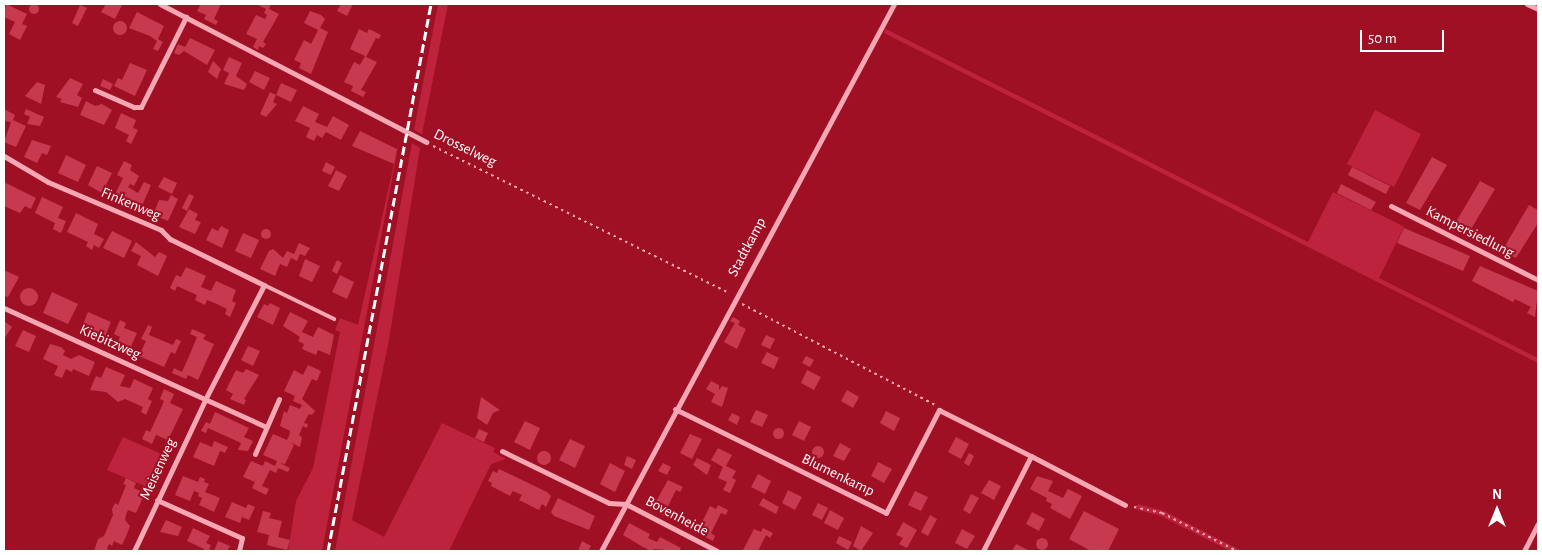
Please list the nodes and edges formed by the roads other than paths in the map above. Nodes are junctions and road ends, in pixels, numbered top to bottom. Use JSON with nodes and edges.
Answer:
{"nodes":[{"id":1,"x":160,"y":4,"type":"edge"},
{"id":2,"x":894,"y":4,"type":"edge"},
{"id":3,"x":1527,"y":4,"type":"edge"},
{"id":4,"x":1538,"y":9,"type":"edge"},
{"id":5,"x":186,"y":17,"type":"junction"},
{"id":6,"x":94,"y":90,"type":"dead end"},
{"id":7,"x":426,"y":142,"type":"road end"},
{"id":8,"x":4,"y":156,"type":"edge"},
{"id":9,"x":1391,"y":206,"type":"dead end"},
{"id":10,"x":1538,"y":280,"type":"edge"},
{"id":11,"x":264,"y":285,"type":"junction"},
{"id":12,"x":4,"y":308,"type":"edge"},
{"id":13,"x":334,"y":318,"type":"dead end"},
{"id":14,"x":206,"y":398,"type":"junction"},
{"id":15,"x":279,"y":399,"type":"dead end"},
{"id":16,"x":675,"y":409,"type":"junction"},
{"id":17,"x":266,"y":427,"type":"junction"},
{"id":18,"x":502,"y":451,"type":"dead end"},
{"id":19,"x":255,"y":454,"type":"dead end"},
{"id":20,"x":1031,"y":456,"type":"junction"},
{"id":21,"x":157,"y":500,"type":"junction"},
{"id":22,"x":626,"y":504,"type":"junction"},
{"id":23,"x":1125,"y":505,"type":"road end"},
{"id":24,"x":1538,"y":524,"type":"edge"},
{"id":25,"x":134,"y":551,"type":"edge"},
{"id":26,"x":239,"y":551,"type":"edge"},
{"id":27,"x":601,"y":551,"type":"edge"},
{"id":28,"x":717,"y":551,"type":"edge"},
{"id":29,"x":983,"y":551,"type":"edge"},
{"id":30,"x":1524,"y":551,"type":"edge"}],
"edges":[{"from":1,"to":5,"type":"street","name":"Drosselweg"},
{"from":2,"to":16,"type":"street","name":"Stadtkamp"},
{"from":3,"to":4,"type":"street"},
{"from":5,"to":6,"type":"street"},
{"from":5,"to":7,"type":"street","name":"Drosselweg"},
{"from":8,"to":11,"type":"street","name":"Finkenweg"},
{"from":9,"to":10,"type":"street","name":"Kampersiedlung"},
{"from":11,"to":13,"type":"lane"},
{"from":11,"to":14,"type":"street","name":"Meisenweg"},
{"from":12,"to":14,"type":"street","name":"Kiebitzweg"},
{"from":14,"to":17,"type":"street"},
{"from":14,"to":21,"type":"street","name":"Meisenweg"},
{"from":15,"to":17,"type":"street"},
{"from":16,"to":20,"type":"street","name":"Blumenkamp"},
{"from":16,"to":22,"type":"street","name":"Stadtkamp"},
{"from":17,"to":19,"type":"street"},
{"from":18,"to":22,"type":"street"},
{"from":20,"to":23,"type":"street"},
{"from":20,"to":29,"type":"street"},
{"from":21,"to":25,"type":"street","name":"Meisenweg"},
{"from":21,"to":26,"type":"street"},
{"from":22,"to":27,"type":"street","name":"Stadtkamp"},
{"from":22,"to":28,"type":"street","name":"Bovenheide"},
{"from":24,"to":30,"type":"street"}]}
